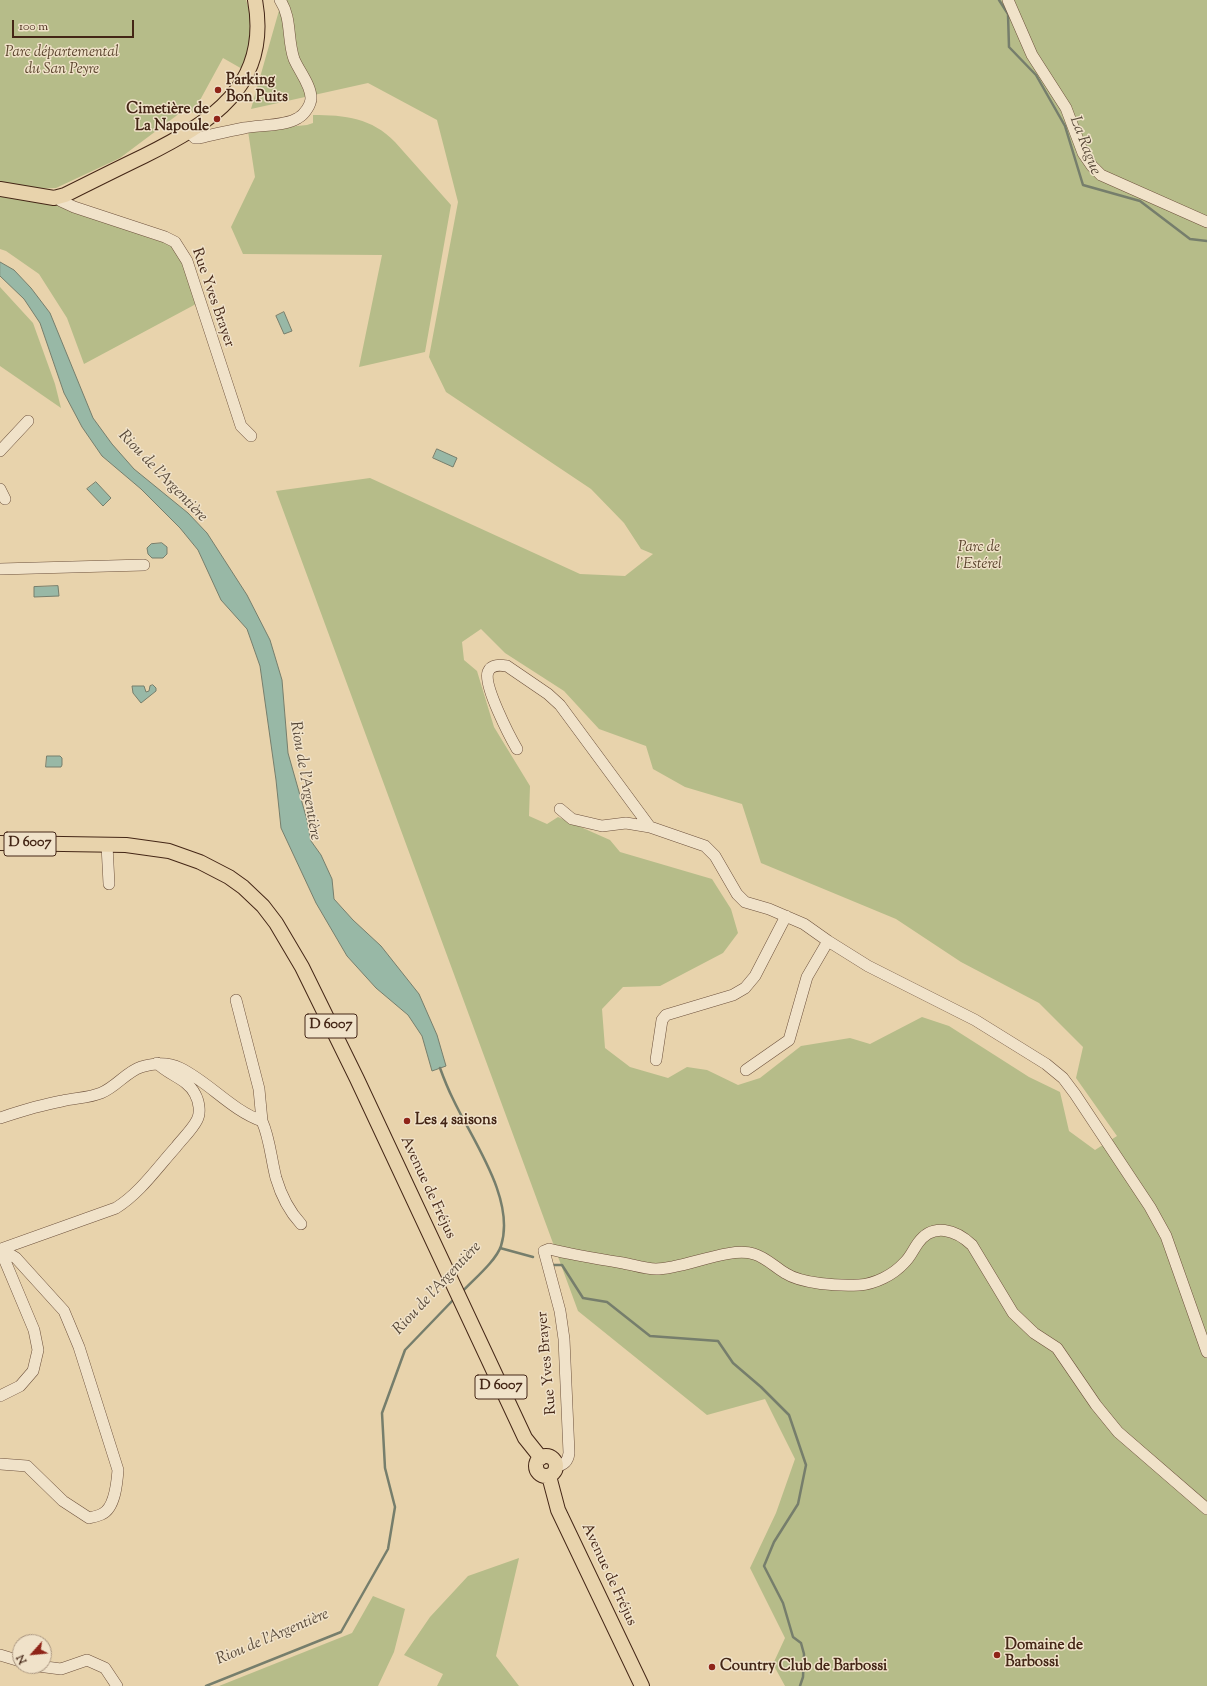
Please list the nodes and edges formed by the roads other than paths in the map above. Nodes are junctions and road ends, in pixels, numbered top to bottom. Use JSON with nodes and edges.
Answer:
{"nodes":[{"id":1,"x":255,"y":0,"type":"edge"},
{"id":2,"x":280,"y":0,"type":"edge"},
{"id":3,"x":1008,"y":0,"type":"edge"},
{"id":4,"x":189,"y":132,"type":"junction"},
{"id":5,"x":0,"y":189,"type":"edge"},
{"id":6,"x":58,"y":197,"type":"junction"},
{"id":7,"x":1207,"y":222,"type":"edge"},
{"id":8,"x":28,"y":421,"type":"dead end"},
{"id":9,"x":250,"y":436,"type":"dead end"},
{"id":10,"x":0,"y":450,"type":"edge"},
{"id":11,"x":144,"y":565,"type":"dead end"},
{"id":12,"x":0,"y":569,"type":"edge"},
{"id":13,"x":517,"y":749,"type":"dead end"},
{"id":14,"x":560,"y":809,"type":"dead end"},
{"id":15,"x":650,"y":827,"type":"junction"},
{"id":16,"x":0,"y":844,"type":"edge"},
{"id":17,"x":107,"y":845,"type":"junction"},
{"id":18,"x":109,"y":884,"type":"dead end"},
{"id":19,"x":786,"y":916,"type":"junction"},
{"id":20,"x":828,"y":941,"type":"junction"},
{"id":21,"x":236,"y":1000,"type":"dead end"},
{"id":22,"x":656,"y":1060,"type":"dead end"},
{"id":23,"x":157,"y":1064,"type":"junction"},
{"id":24,"x":746,"y":1070,"type":"dead end"},
{"id":25,"x":0,"y":1118,"type":"edge"},
{"id":26,"x":262,"y":1121,"type":"junction"},
{"id":27,"x":301,"y":1224,"type":"dead end"},
{"id":28,"x":0,"y":1249,"type":"edge"},
{"id":29,"x":1207,"y":1352,"type":"edge"},
{"id":30,"x":0,"y":1396,"type":"edge"},
{"id":31,"x":0,"y":1464,"type":"edge"},
{"id":32,"x":553,"y":1471,"type":"junction"},
{"id":33,"x":1207,"y":1509,"type":"edge"},
{"id":34,"x":0,"y":1655,"type":"edge"},
{"id":35,"x":12,"y":1659,"type":"edge"},
{"id":36,"x":52,"y":1668,"type":"edge"},
{"id":37,"x":117,"y":1686,"type":"edge"},
{"id":38,"x":642,"y":1686,"type":"edge"}],
"edges":[{"from":1,"to":4,"type":"main road"},
{"from":2,"to":4,"type":"street"},
{"from":3,"to":7,"type":"street"},
{"from":4,"to":6,"type":"main road"},
{"from":5,"to":6,"type":"main road"},
{"from":6,"to":9,"type":"street","name":"Rue Yves Brayer"},
{"from":8,"to":10,"type":"street"},
{"from":11,"to":12,"type":"street"},
{"from":13,"to":15,"type":"street"},
{"from":14,"to":15,"type":"street"},
{"from":15,"to":19,"type":"street"},
{"from":16,"to":17,"type":"main road","name":"Avenue de Fréjus","number":"D 6007"},
{"from":17,"to":18,"type":"street"},
{"from":17,"to":32,"type":"main road","name":"Avenue de Fréjus","number":"D 6007"},
{"from":19,"to":20,"type":"street"},
{"from":19,"to":22,"type":"street"},
{"from":20,"to":24,"type":"street"},
{"from":20,"to":29,"type":"street"},
{"from":21,"to":26,"type":"street"},
{"from":23,"to":25,"type":"street"},
{"from":23,"to":26,"type":"street"},
{"from":23,"to":28,"type":"street"},
{"from":26,"to":27,"type":"street"},
{"from":28,"to":30,"type":"street"},
{"from":28,"to":31,"type":"street"},
{"from":32,"to":33,"type":"street","name":"Rue Yves Brayer"},
{"from":32,"to":38,"type":"main road","name":"Avenue de Fréjus"},
{"from":34,"to":35,"type":"street"},
{"from":36,"to":37,"type":"street"}]}
